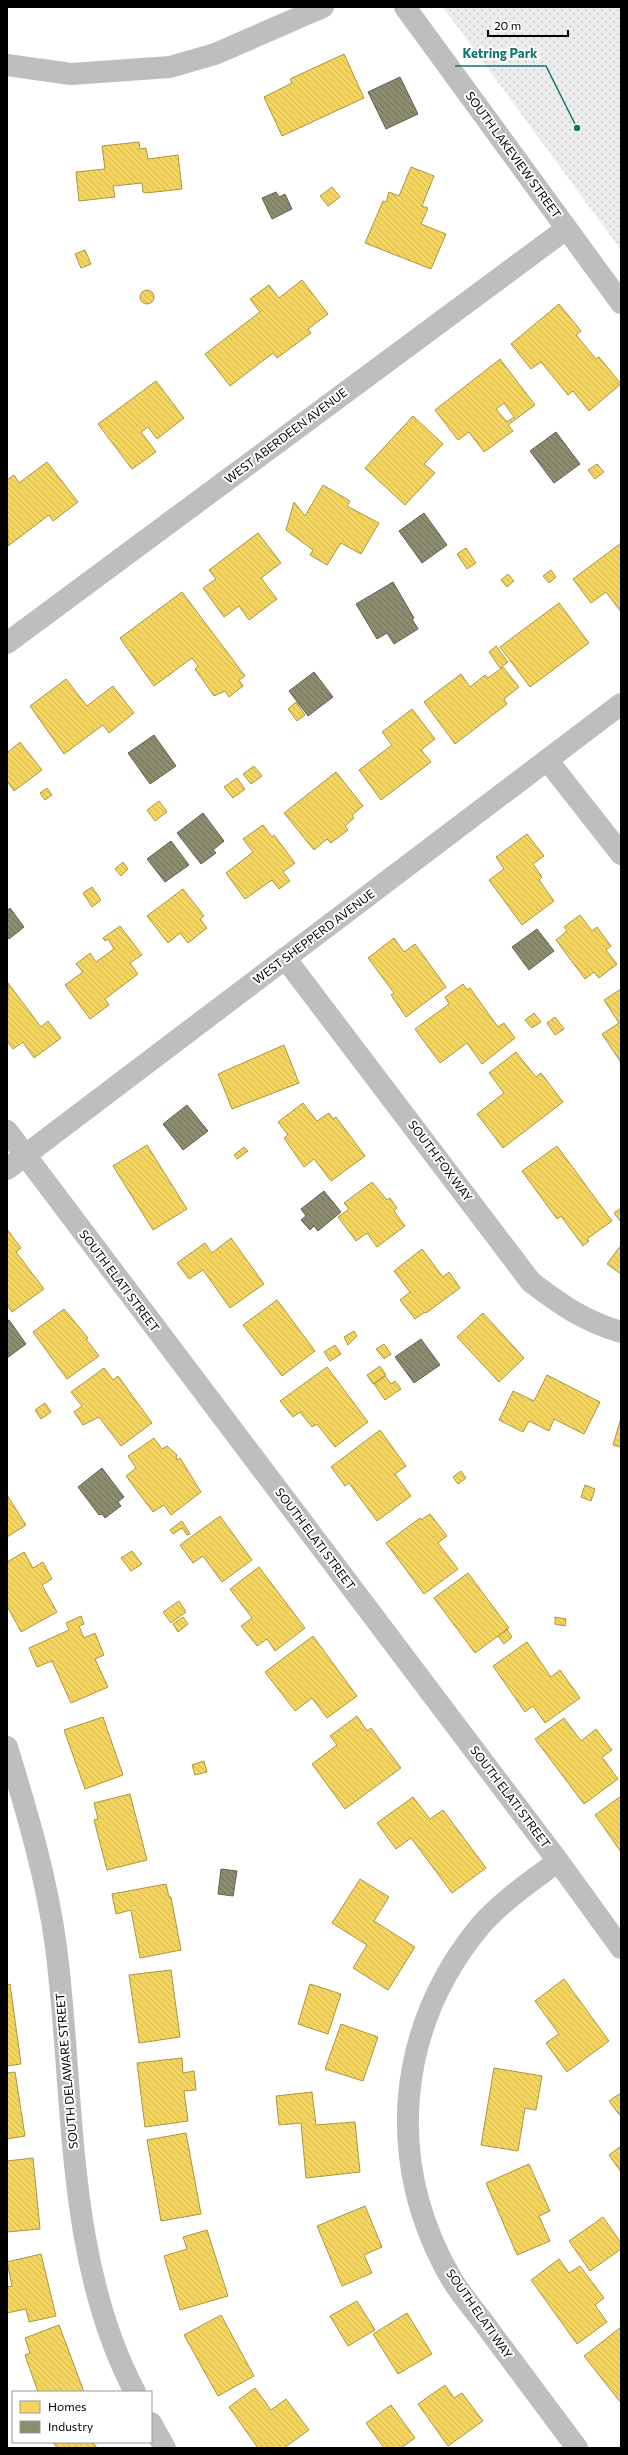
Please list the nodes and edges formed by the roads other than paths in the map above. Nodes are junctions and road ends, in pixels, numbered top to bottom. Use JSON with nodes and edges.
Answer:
{"nodes":[{"id":1,"x":323,"y":7,"type":"edge"},
{"id":2,"x":405,"y":7,"type":"edge"},
{"id":3,"x":7,"y":65,"type":"edge"},
{"id":4,"x":566,"y":229,"type":"junction"},
{"id":5,"x":621,"y":303,"type":"edge"},
{"id":6,"x":7,"y":643,"type":"edge"},
{"id":7,"x":621,"y":704,"type":"edge"},
{"id":8,"x":548,"y":761,"type":"junction"},
{"id":9,"x":621,"y":854,"type":"edge"},
{"id":10,"x":286,"y":958,"type":"junction"},
{"id":11,"x":7,"y":1131,"type":"edge"},
{"id":12,"x":24,"y":1156,"type":"junction"},
{"id":13,"x":7,"y":1169,"type":"edge"},
{"id":14,"x":621,"y":1332,"type":"edge"},
{"id":15,"x":7,"y":1747,"type":"edge"},
{"id":16,"x":558,"y":1861,"type":"junction"},
{"id":17,"x":621,"y":1948,"type":"edge"},
{"id":18,"x":135,"y":2391,"type":"edge"},
{"id":19,"x":152,"y":2425,"type":"edge"},
{"id":20,"x":165,"y":2448,"type":"edge"},
{"id":21,"x":577,"y":2448,"type":"edge"}],
"edges":[{"from":1,"to":3,"type":"street"},
{"from":2,"to":4,"type":"street","name":"SOUTH LAKEVIEW STREET"},
{"from":4,"to":5,"type":"street","name":"SOUTH LAKEVIEW STREET"},
{"from":4,"to":6,"type":"street","name":"WEST ABERDEEN AVENUE"},
{"from":7,"to":8,"type":"street","name":"WEST SHEPPERD AVENUE"},
{"from":8,"to":9,"type":"street"},
{"from":8,"to":10,"type":"street","name":"WEST SHEPPERD AVENUE"},
{"from":10,"to":12,"type":"street","name":"WEST SHEPPERD AVENUE"},
{"from":10,"to":14,"type":"street","name":"SOUTH FOX WAY"},
{"from":11,"to":12,"type":"street","name":"SOUTH ELATI STREET"},
{"from":12,"to":13,"type":"street","name":"WEST SHEPPERD AVENUE"},
{"from":12,"to":16,"type":"street","name":"SOUTH ELATI STREET"},
{"from":15,"to":18,"type":"street","name":"SOUTH DELAWARE STREET"},
{"from":16,"to":17,"type":"street","name":"SOUTH ELATI STREET"},
{"from":16,"to":21,"type":"street","name":"SOUTH ELATI WAY"},
{"from":19,"to":20,"type":"street"}]}
